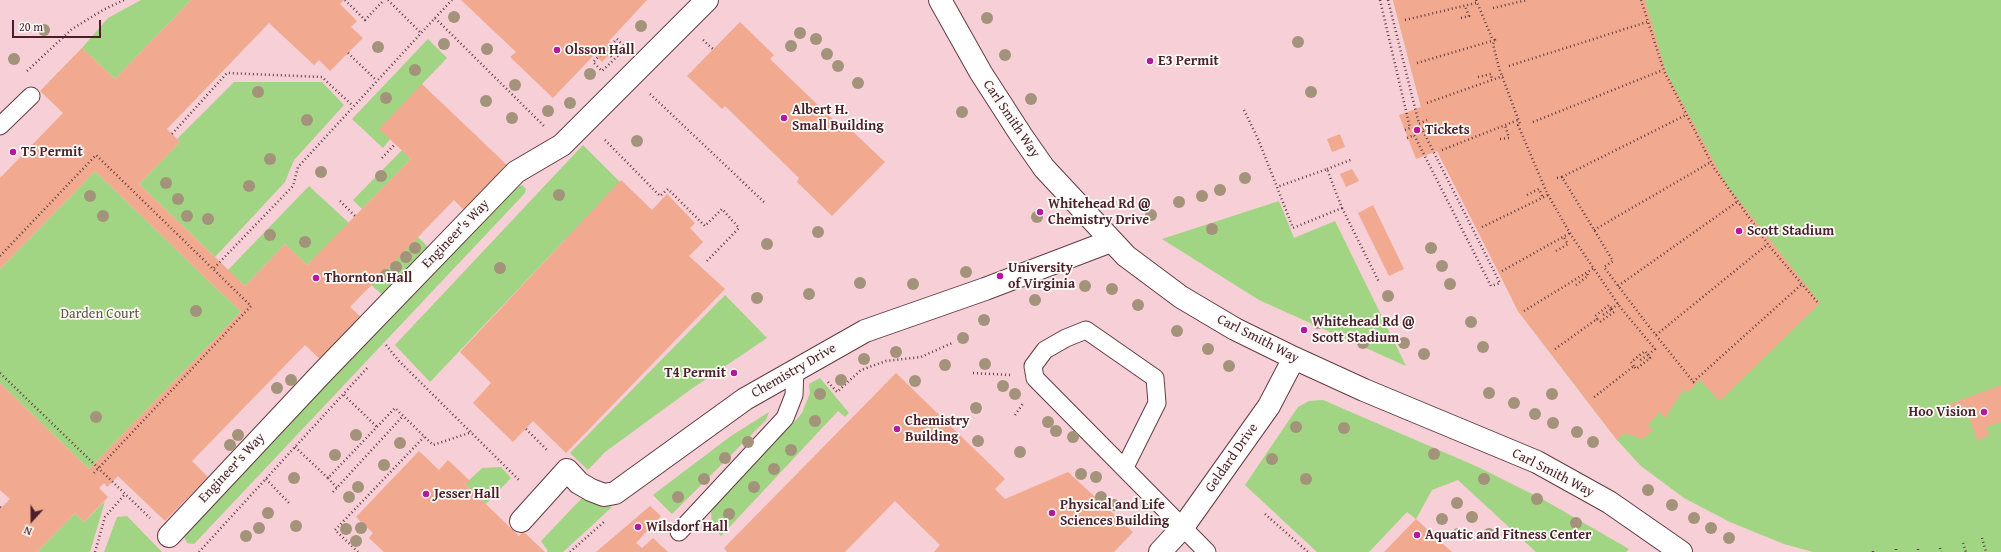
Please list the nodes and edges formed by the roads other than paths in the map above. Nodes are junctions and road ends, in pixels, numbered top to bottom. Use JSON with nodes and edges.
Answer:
{"nodes":[{"id":1,"x":707,"y":0,"type":"edge"},
{"id":2,"x":940,"y":0,"type":"edge"},
{"id":3,"x":30,"y":96,"type":"dead end"},
{"id":4,"x":0,"y":126,"type":"edge"},
{"id":5,"x":1111,"y":241,"type":"junction"},
{"id":6,"x":1294,"y":358,"type":"junction"},
{"id":7,"x":795,"y":369,"type":"junction"},
{"id":8,"x":1125,"y":467,"type":"junction"},
{"id":9,"x":521,"y":521,"type":"dead end"},
{"id":10,"x":1183,"y":527,"type":"junction"},
{"id":11,"x":679,"y":532,"type":"dead end"},
{"id":12,"x":168,"y":536,"type":"road end"},
{"id":13,"x":1160,"y":552,"type":"edge"},
{"id":14,"x":1207,"y":552,"type":"edge"},
{"id":15,"x":1681,"y":552,"type":"edge"}],
"edges":[{"from":1,"to":12,"type":"street","name":"Engineer's Way"},
{"from":2,"to":5,"type":"street","name":"Carl Smith Way"},
{"from":3,"to":4,"type":"lane"},
{"from":5,"to":6,"type":"street","name":"Carl Smith Way"},
{"from":5,"to":7,"type":"street","name":"Chemistry Drive"},
{"from":6,"to":10,"type":"street","name":"Geldard Drive"},
{"from":6,"to":15,"type":"street","name":"Carl Smith Way"},
{"from":7,"to":9,"type":"street","name":"Chemistry Drive"},
{"from":7,"to":11,"type":"lane"},
{"from":8,"to":8,"type":"lane"},
{"from":8,"to":10,"type":"lane"},
{"from":10,"to":13,"type":"street","name":"Geldard Drive"},
{"from":10,"to":14,"type":"lane"}]}
